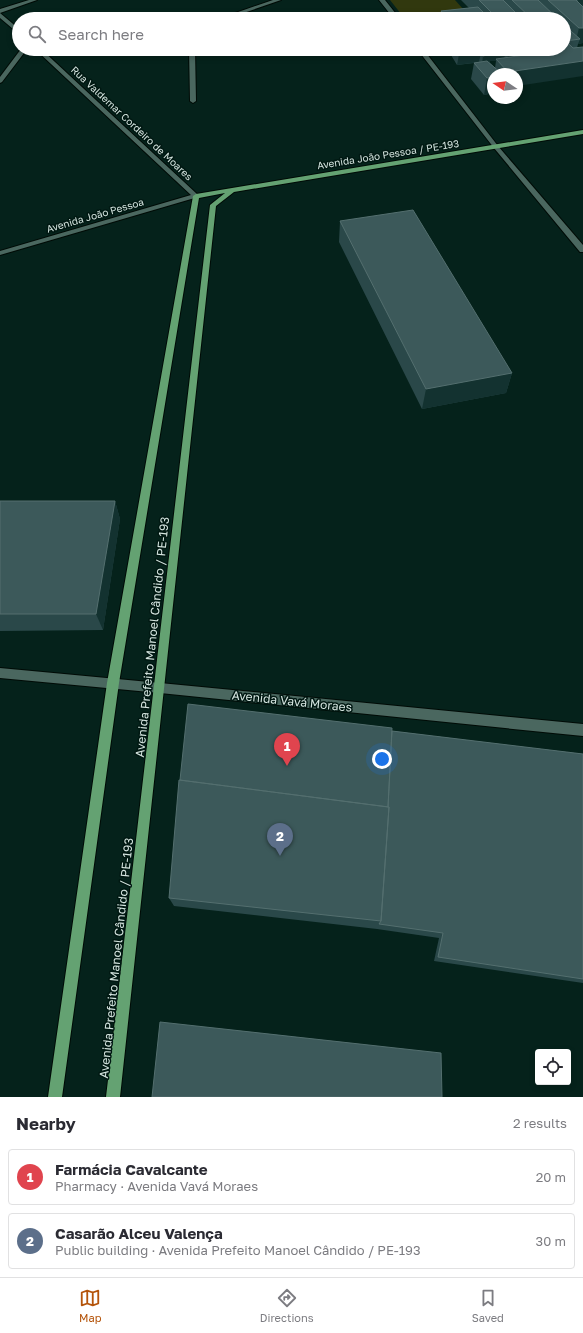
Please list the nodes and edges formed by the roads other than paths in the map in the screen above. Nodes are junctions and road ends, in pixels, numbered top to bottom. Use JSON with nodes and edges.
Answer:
{"nodes":[{"id":1,"x":34,"y":0,"type":"edge"},
{"id":2,"x":278,"y":0,"type":"edge"},
{"id":3,"x":382,"y":0,"type":"edge"},
{"id":4,"x":0,"y":11,"type":"edge"},
{"id":5,"x":242,"y":12,"type":"edge"},
{"id":6,"x":391,"y":12,"type":"edge"},
{"id":7,"x":0,"y":15,"type":"edge"},
{"id":8,"x":12,"y":26,"type":"edge"},
{"id":9,"x":19,"y":56,"type":"edge"},
{"id":10,"x":46,"y":56,"type":"edge"},
{"id":11,"x":192,"y":56,"type":"edge"},
{"id":12,"x":425,"y":56,"type":"edge"},
{"id":13,"x":0,"y":81,"type":"edge"},
{"id":14,"x":193,"y":101,"type":"dead end"},
{"id":15,"x":583,"y":132,"type":"edge"},
{"id":16,"x":496,"y":147,"type":"junction"},
{"id":17,"x":234,"y":190,"type":"junction"},
{"id":18,"x":196,"y":196,"type":"junction"},
{"id":19,"x":583,"y":250,"type":"edge"},
{"id":20,"x":0,"y":253,"type":"edge"},
{"id":21,"x":0,"y":673,"type":"edge"},
{"id":22,"x":114,"y":683,"type":"junction"},
{"id":23,"x":160,"y":688,"type":"junction"},
{"id":24,"x":583,"y":730,"type":"edge"},
{"id":25,"x":55,"y":1097,"type":"edge"},
{"id":26,"x":113,"y":1097,"type":"edge"}],
"edges":[{"from":1,"to":4,"type":"street"},
{"from":2,"to":5,"type":"street"},
{"from":3,"to":6,"type":"street"},
{"from":7,"to":8,"type":"street"},
{"from":9,"to":13,"type":"street"},
{"from":10,"to":18,"type":"street","name":"Rua Valdemar Cordeiro de Moares"},
{"from":11,"to":14,"type":"street"},
{"from":12,"to":16,"type":"street"},
{"from":15,"to":16,"type":"main road","name":"Avenida João Pessoa / PE-193"},
{"from":16,"to":17,"type":"main road","name":"Avenida João Pessoa / PE-193"},
{"from":16,"to":19,"type":"street"},
{"from":17,"to":18,"type":"main road","name":"Avenida João Pessoa / PE-193"},
{"from":17,"to":23,"type":"main road","name":"Avenida Prefeito Manoel Cândido / PE-193"},
{"from":18,"to":20,"type":"street","name":"Avenida João Pessoa"},
{"from":18,"to":22,"type":"main road","name":"Avenida Prefeito Manoel Cândido / PE-193"},
{"from":21,"to":22,"type":"street","name":"Avenida Vavá Moraes"},
{"from":22,"to":23,"type":"street","name":"Avenida Vavá Moraes"},
{"from":22,"to":25,"type":"main road","name":"Avenida Prefeito Manoel Cândido / PE-193"},
{"from":23,"to":24,"type":"street","name":"Avenida Vavá Moraes"},
{"from":23,"to":26,"type":"main road","name":"Avenida Prefeito Manoel Cândido / PE-193"}]}
